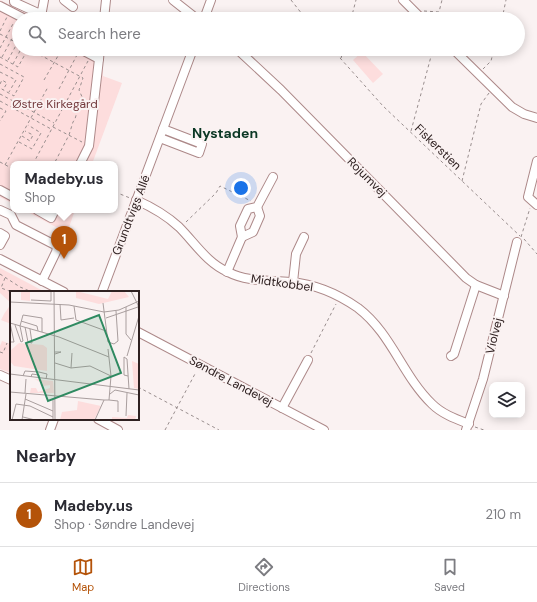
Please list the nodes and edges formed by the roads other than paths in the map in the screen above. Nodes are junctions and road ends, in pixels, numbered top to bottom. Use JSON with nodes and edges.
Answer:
{"nodes":[{"id":1,"x":14,"y":0,"type":"edge"},
{"id":2,"x":44,"y":0,"type":"edge"},
{"id":3,"x":64,"y":0,"type":"edge"},
{"id":4,"x":106,"y":0,"type":"edge"},
{"id":5,"x":172,"y":0,"type":"edge"},
{"id":6,"x":211,"y":0,"type":"edge"},
{"id":7,"x":403,"y":0,"type":"edge"},
{"id":8,"x":0,"y":6,"type":"edge"},
{"id":9,"x":73,"y":7,"type":"dead end"},
{"id":10,"x":12,"y":12,"type":"edge"},
{"id":11,"x":34,"y":12,"type":"edge"},
{"id":12,"x":41,"y":12,"type":"edge"},
{"id":13,"x":105,"y":12,"type":"edge"},
{"id":14,"x":188,"y":12,"type":"edge"},
{"id":15,"x":207,"y":12,"type":"edge"},
{"id":16,"x":415,"y":12,"type":"edge"},
{"id":17,"x":93,"y":56,"type":"edge"},
{"id":18,"x":99,"y":56,"type":"edge"},
{"id":19,"x":190,"y":56,"type":"edge"},
{"id":20,"x":245,"y":56,"type":"edge"},
{"id":21,"x":460,"y":56,"type":"edge"},
{"id":22,"x":99,"y":59,"type":"junction"},
{"id":23,"x":537,"y":118,"type":"edge"},
{"id":24,"x":163,"y":130,"type":"junction"},
{"id":25,"x":160,"y":138,"type":"junction"},
{"id":26,"x":82,"y":161,"type":"edge"},
{"id":27,"x":537,"y":161,"type":"edge"},
{"id":28,"x":273,"y":177,"type":"dead end"},
{"id":29,"x":0,"y":190,"type":"edge"},
{"id":30,"x":10,"y":195,"type":"edge"},
{"id":31,"x":136,"y":200,"type":"junction"},
{"id":32,"x":534,"y":203,"type":"edge"},
{"id":33,"x":258,"y":206,"type":"junction"},
{"id":34,"x":0,"y":210,"type":"edge"},
{"id":35,"x":42,"y":213,"type":"edge"},
{"id":36,"x":54,"y":213,"type":"edge"},
{"id":37,"x":0,"y":233,"type":"edge"},
{"id":38,"x":242,"y":236,"type":"junction"},
{"id":39,"x":304,"y":237,"type":"dead end"},
{"id":40,"x":519,"y":239,"type":"road end"},
{"id":41,"x":0,"y":246,"type":"edge"},
{"id":42,"x":0,"y":259,"type":"edge"},
{"id":43,"x":227,"y":272,"type":"junction"},
{"id":44,"x":42,"y":281,"type":"junction"},
{"id":45,"x":293,"y":282,"type":"junction"},
{"id":46,"x":476,"y":285,"type":"junction"},
{"id":47,"x":62,"y":291,"type":"edge"},
{"id":48,"x":102,"y":291,"type":"edge"},
{"id":49,"x":504,"y":296,"type":"junction"},
{"id":50,"x":139,"y":333,"type":"edge"},
{"id":51,"x":451,"y":356,"type":"dead end"},
{"id":52,"x":308,"y":360,"type":"road end"},
{"id":53,"x":0,"y":375,"type":"edge"},
{"id":54,"x":10,"y":380,"type":"edge"},
{"id":55,"x":282,"y":408,"type":"junction"},
{"id":56,"x":54,"y":420,"type":"edge"},
{"id":57,"x":100,"y":420,"type":"edge"},
{"id":58,"x":467,"y":427,"type":"edge"},
{"id":59,"x":50,"y":430,"type":"edge"},
{"id":60,"x":118,"y":430,"type":"edge"},
{"id":61,"x":324,"y":430,"type":"edge"}],
"edges":[{"from":1,"to":11,"type":"street"},
{"from":2,"to":12,"type":"street"},
{"from":3,"to":9,"type":"street"},
{"from":4,"to":13,"type":"street"},
{"from":5,"to":14,"type":"street"},
{"from":6,"to":15,"type":"street"},
{"from":7,"to":16,"type":"street"},
{"from":8,"to":10,"type":"street"},
{"from":17,"to":22,"type":"street"},
{"from":18,"to":22,"type":"street"},
{"from":19,"to":24,"type":"street","name":"Grundtvigs Allé"},
{"from":20,"to":46,"type":"street","name":"Rojumvej"},
{"from":21,"to":23,"type":"street"},
{"from":22,"to":26,"type":"street"},
{"from":24,"to":25,"type":"street","name":"Grundtvigs Allé"},
{"from":24,"to":25,"type":"street"},
{"from":25,"to":31,"type":"street","name":"Grundtvigs Allé"},
{"from":27,"to":32,"type":"street"},
{"from":28,"to":33,"type":"street"},
{"from":29,"to":30,"type":"street"},
{"from":31,"to":43,"type":"street","name":"Midtkobbel"},
{"from":31,"to":48,"type":"street","name":"Grundtvigs Allé"},
{"from":33,"to":38,"type":"street"},
{"from":33,"to":38,"type":"street"},
{"from":34,"to":44,"type":"street"},
{"from":35,"to":36,"type":"street"},
{"from":37,"to":41,"type":"street"},
{"from":38,"to":43,"type":"street"},
{"from":39,"to":45,"type":"street"},
{"from":40,"to":49,"type":"street","name":"Violvej"},
{"from":42,"to":44,"type":"street"},
{"from":43,"to":45,"type":"street","name":"Midtkobbel"},
{"from":44,"to":47,"type":"street"},
{"from":45,"to":58,"type":"street","name":"Midtkobbel"},
{"from":46,"to":49,"type":"street","name":"Rojumvej"},
{"from":46,"to":51,"type":"street"},
{"from":49,"to":58,"type":"street","name":"Violvej"},
{"from":50,"to":55,"type":"street","name":"Søndre Landevej"},
{"from":52,"to":55,"type":"street"},
{"from":53,"to":54,"type":"street"},
{"from":55,"to":61,"type":"street","name":"Søndre Landevej"},
{"from":56,"to":59,"type":"street"},
{"from":57,"to":60,"type":"street"}]}
